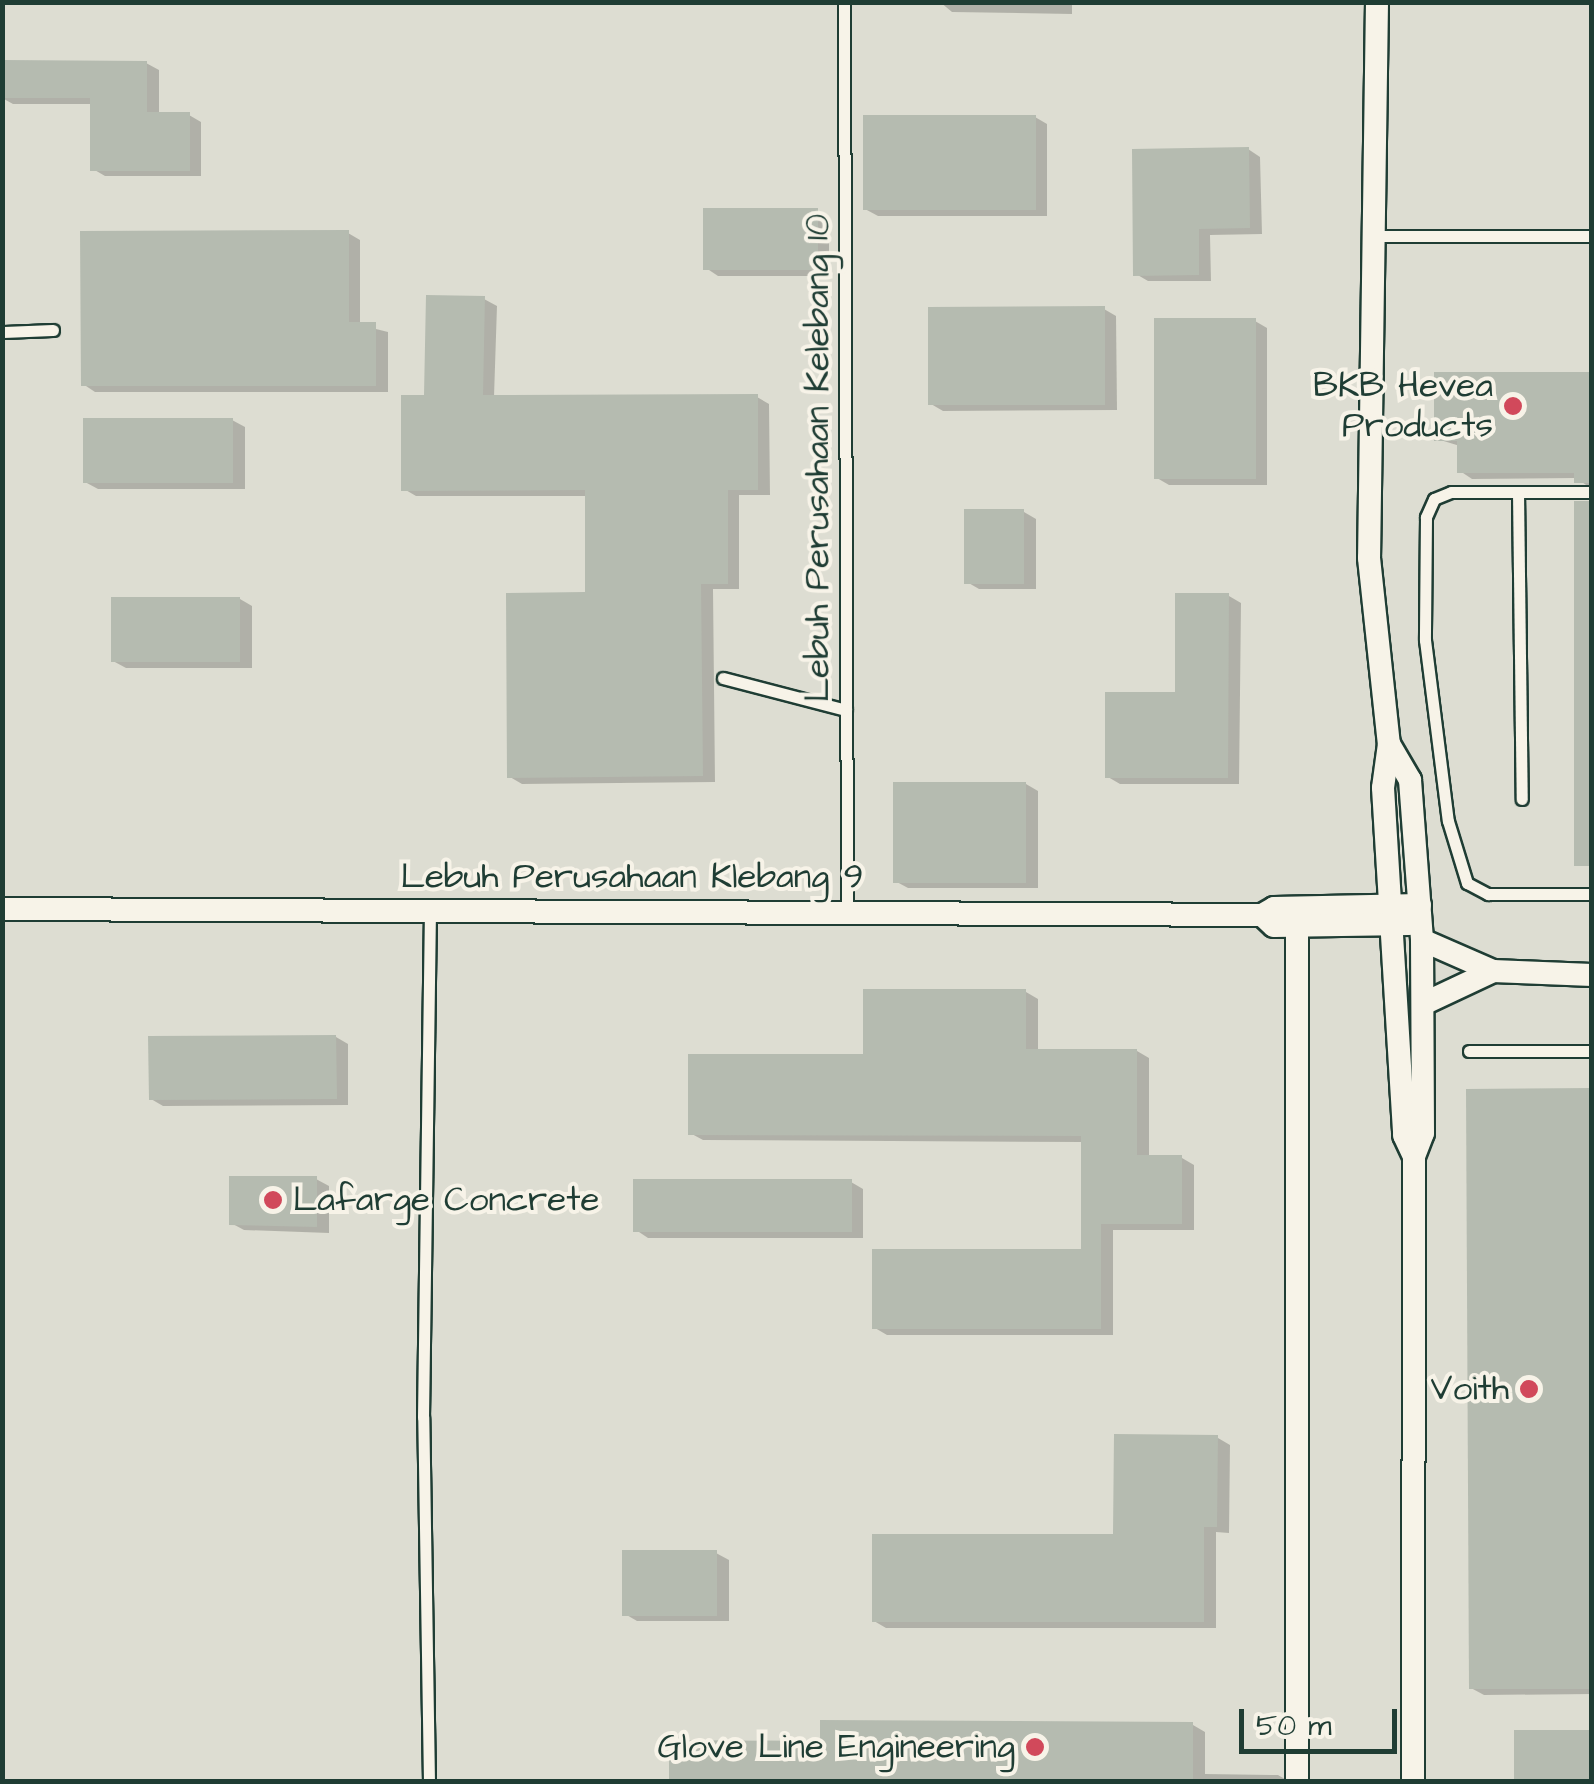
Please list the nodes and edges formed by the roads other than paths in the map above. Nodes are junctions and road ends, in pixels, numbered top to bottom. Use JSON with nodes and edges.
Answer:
{"nodes":[{"id":1,"x":844,"y":2,"type":"edge"},
{"id":2,"x":1377,"y":2,"type":"edge"},
{"id":3,"x":1378,"y":236,"type":"junction"},
{"id":4,"x":1592,"y":236,"type":"edge"},
{"id":5,"x":52,"y":330,"type":"dead end"},
{"id":6,"x":2,"y":332,"type":"edge"},
{"id":7,"x":1518,"y":492,"type":"junction"},
{"id":8,"x":1592,"y":492,"type":"edge"},
{"id":9,"x":723,"y":678,"type":"dead end"},
{"id":10,"x":846,"y":710,"type":"junction"},
{"id":11,"x":1388,"y":744,"type":"junction"},
{"id":12,"x":1522,"y":799,"type":"dead end"},
{"id":13,"x":1592,"y":894,"type":"edge"},
{"id":14,"x":2,"y":909,"type":"edge"},
{"id":15,"x":430,"y":911,"type":"junction"},
{"id":16,"x":847,"y":912,"type":"junction"},
{"id":17,"x":1394,"y":914,"type":"junction"},
{"id":18,"x":1262,"y":916,"type":"junction"},
{"id":19,"x":1421,"y":923,"type":"junction"},
{"id":20,"x":1297,"y":925,"type":"junction"},
{"id":21,"x":1493,"y":970,"type":"junction"},
{"id":22,"x":1592,"y":975,"type":"edge"},
{"id":23,"x":1422,"y":1004,"type":"junction"},
{"id":24,"x":1469,"y":1050,"type":"dead end"},
{"id":25,"x":1592,"y":1051,"type":"edge"},
{"id":26,"x":1414,"y":1156,"type":"junction"},
{"id":27,"x":429,"y":1782,"type":"edge"},
{"id":28,"x":1297,"y":1782,"type":"edge"},
{"id":29,"x":1413,"y":1782,"type":"edge"}],
"edges":[{"from":1,"to":10,"type":"lane","name":"Lebuh Perusahaan Kelebang 10"},
{"from":2,"to":3,"type":"street"},
{"from":3,"to":4,"type":"lane"},
{"from":3,"to":11,"type":"street"},
{"from":5,"to":6,"type":"lane"},
{"from":7,"to":8,"type":"lane"},
{"from":7,"to":12,"type":"lane"},
{"from":7,"to":13,"type":"lane"},
{"from":9,"to":10,"type":"lane"},
{"from":10,"to":16,"type":"lane","name":"Lebuh Perusahaan Kelebang 10"},
{"from":11,"to":17,"type":"street"},
{"from":11,"to":19,"type":"street"},
{"from":14,"to":15,"type":"street","name":"Lebuh Perusahaan Klebang 9"},
{"from":15,"to":16,"type":"street","name":"Lebuh Perusahaan Klebang 9"},
{"from":15,"to":27,"type":"lane"},
{"from":16,"to":18,"type":"street","name":"Lebuh Perusahaan Klebang 9"},
{"from":17,"to":18,"type":"street","name":"Lebuh Perusahaan Klebang 9"},
{"from":17,"to":19,"type":"street","name":"Lebuh Perusahaan Klebang 9"},
{"from":17,"to":20,"type":"street","name":"Lebuh Perusahaan Klebang 9"},
{"from":17,"to":26,"type":"street"},
{"from":18,"to":20,"type":"street","name":"Lebuh Perusahaan Klebang 9"},
{"from":19,"to":21,"type":"street"},
{"from":19,"to":23,"type":"street"},
{"from":20,"to":28,"type":"street"},
{"from":21,"to":22,"type":"street"},
{"from":21,"to":23,"type":"street"},
{"from":23,"to":26,"type":"street"},
{"from":24,"to":25,"type":"lane"},
{"from":26,"to":29,"type":"street"}]}
